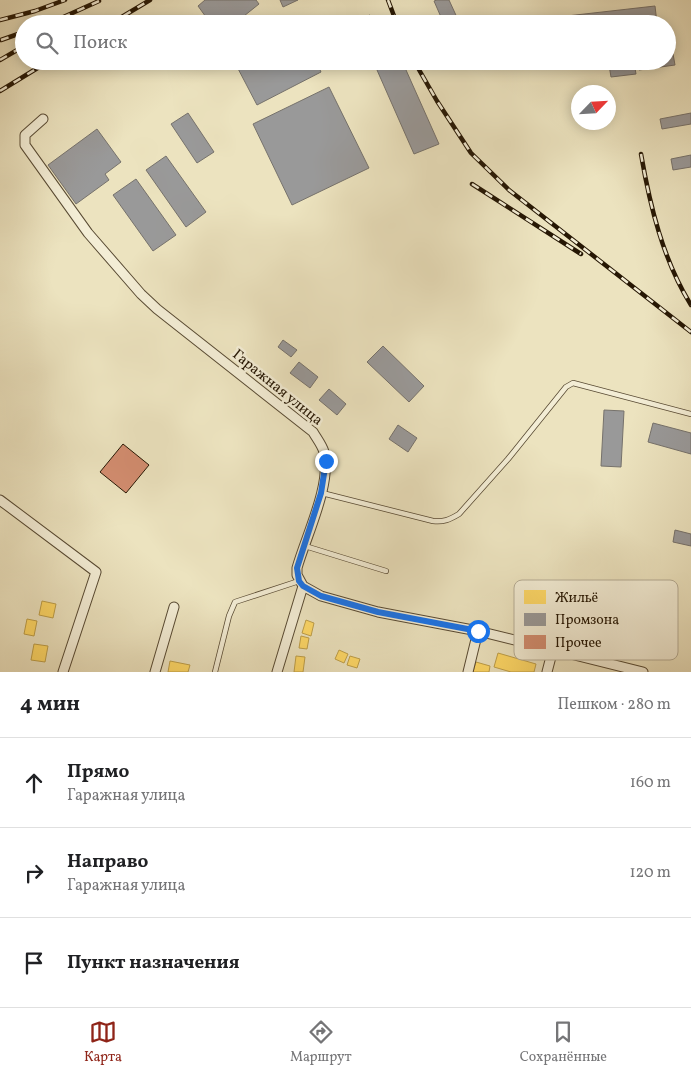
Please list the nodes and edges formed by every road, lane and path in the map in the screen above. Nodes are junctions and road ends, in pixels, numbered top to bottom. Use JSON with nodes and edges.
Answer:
{"nodes":[{"id":1,"x":43,"y":119,"type":"dead end"},
{"id":2,"x":691,"y":414,"type":"edge"},
{"id":3,"x":321,"y":493,"type":"junction"},
{"id":4,"x":0,"y":500,"type":"edge"},
{"id":5,"x":304,"y":546,"type":"junction"},
{"id":6,"x":386,"y":571,"type":"dead end"},
{"id":7,"x":301,"y":584,"type":"junction"},
{"id":8,"x":174,"y":607,"type":"dead end"},
{"id":9,"x":478,"y":631,"type":"junction"},
{"id":10,"x":514,"y":640,"type":"edge"},
{"id":11,"x":596,"y":660,"type":"edge"},
{"id":12,"x":63,"y":672,"type":"edge"},
{"id":13,"x":155,"y":672,"type":"edge"},
{"id":14,"x":215,"y":672,"type":"edge"},
{"id":15,"x":277,"y":672,"type":"edge"},
{"id":16,"x":468,"y":672,"type":"edge"},
{"id":17,"x":643,"y":672,"type":"edge"}],
"edges":[{"from":1,"to":3,"type":"street","name":"Гаражная улица"},
{"from":2,"to":3,"type":"lane"},
{"from":3,"to":5,"type":"street","name":"Гаражная улица"},
{"from":4,"to":12,"type":"street"},
{"from":5,"to":6,"type":"lane"},
{"from":5,"to":7,"type":"street","name":"Гаражная улица"},
{"from":7,"to":9,"type":"street"},
{"from":7,"to":14,"type":"lane"},
{"from":7,"to":15,"type":"street","name":"Гаражная улица"},
{"from":8,"to":13,"type":"street"},
{"from":9,"to":10,"type":"street"},
{"from":9,"to":16,"type":"street"},
{"from":11,"to":17,"type":"street"}]}
